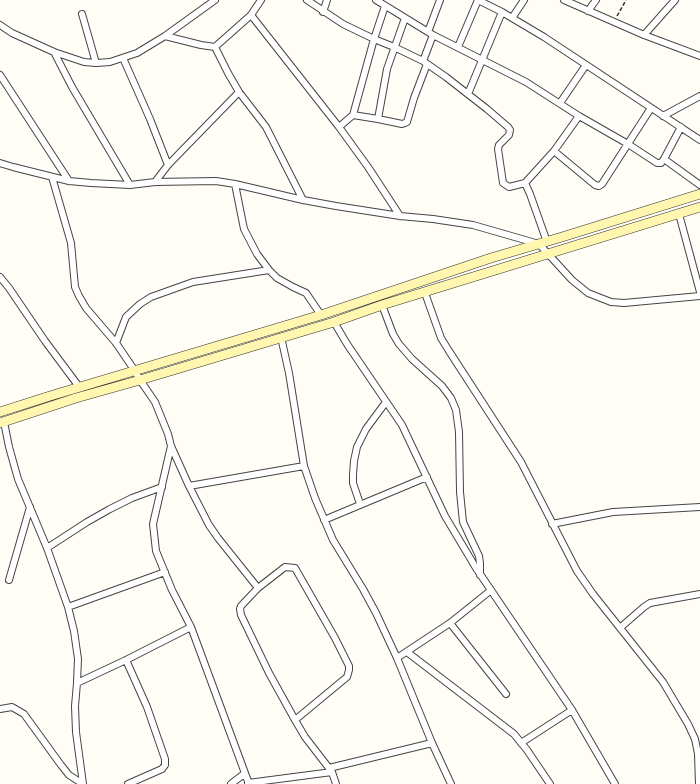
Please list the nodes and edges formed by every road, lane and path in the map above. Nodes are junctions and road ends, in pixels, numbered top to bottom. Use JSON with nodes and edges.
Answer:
{"nodes":[{"id":1,"x":215,"y":0,"type":"edge"},
{"id":2,"x":261,"y":0,"type":"edge"},
{"id":3,"x":307,"y":0,"type":"edge"},
{"id":4,"x":327,"y":0,"type":"edge"},
{"id":5,"x":376,"y":0,"type":"edge"},
{"id":6,"x":440,"y":0,"type":"edge"},
{"id":7,"x":478,"y":0,"type":"edge"},
{"id":8,"x":496,"y":0,"type":"edge"},
{"id":9,"x":524,"y":0,"type":"edge"},
{"id":10,"x":564,"y":0,"type":"edge"},
{"id":11,"x":596,"y":0,"type":"edge"},
{"id":12,"x":626,"y":0,"type":"edge"},
{"id":13,"x":675,"y":0,"type":"edge"},
{"id":14,"x":385,"y":6,"type":"junction"},
{"id":15,"x":493,"y":7,"type":"junction"},
{"id":16,"x":588,"y":11,"type":"junction"},
{"id":17,"x":323,"y":12,"type":"junction"},
{"id":18,"x":502,"y":12,"type":"junction"},
{"id":19,"x":82,"y":14,"type":"dead end"},
{"id":20,"x":251,"y":15,"type":"junction"},
{"id":21,"x":405,"y":18,"type":"junction"},
{"id":22,"x":512,"y":18,"type":"junction"},
{"id":23,"x":613,"y":22,"type":"junction"},
{"id":24,"x":0,"y":25,"type":"edge"},
{"id":25,"x":431,"y":34,"type":"junction"},
{"id":26,"x":644,"y":35,"type":"junction"},
{"id":27,"x":165,"y":36,"type":"junction"},
{"id":28,"x":374,"y":39,"type":"junction"},
{"id":29,"x":215,"y":47,"type":"junction"},
{"id":30,"x":394,"y":47,"type":"junction"},
{"id":31,"x":458,"y":47,"type":"junction"},
{"id":32,"x":54,"y":52,"type":"junction"},
{"id":33,"x":700,"y":56,"type":"edge"},
{"id":34,"x":123,"y":58,"type":"junction"},
{"id":35,"x":483,"y":59,"type":"junction"},
{"id":36,"x":96,"y":63,"type":"junction"},
{"id":37,"x":425,"y":63,"type":"junction"},
{"id":38,"x":586,"y":65,"type":"junction"},
{"id":39,"x":0,"y":75,"type":"edge"},
{"id":40,"x":239,"y":92,"type":"junction"},
{"id":41,"x":468,"y":94,"type":"junction"},
{"id":42,"x":700,"y":96,"type":"edge"},
{"id":43,"x":560,"y":103,"type":"junction"},
{"id":44,"x":651,"y":108,"type":"junction"},
{"id":45,"x":353,"y":115,"type":"junction"},
{"id":46,"x":579,"y":116,"type":"junction"},
{"id":47,"x":663,"y":116,"type":"junction"},
{"id":48,"x":378,"y":119,"type":"junction"},
{"id":49,"x":340,"y":127,"type":"junction"},
{"id":50,"x":681,"y":127,"type":"junction"},
{"id":51,"x":700,"y":140,"type":"edge"},
{"id":52,"x":628,"y":144,"type":"junction"},
{"id":53,"x":554,"y":151,"type":"junction"},
{"id":54,"x":664,"y":159,"type":"junction"},
{"id":55,"x":0,"y":163,"type":"edge"},
{"id":56,"x":168,"y":165,"type":"junction"},
{"id":57,"x":52,"y":177,"type":"junction"},
{"id":58,"x":69,"y":181,"type":"junction"},
{"id":59,"x":155,"y":182,"type":"junction"},
{"id":60,"x":525,"y":183,"type":"junction"},
{"id":61,"x":234,"y":184,"type":"junction"},
{"id":62,"x":130,"y":185,"type":"junction"},
{"id":63,"x":700,"y":185,"type":"edge"},
{"id":64,"x":700,"y":196,"type":"edge"},
{"id":65,"x":303,"y":200,"type":"junction"},
{"id":66,"x":700,"y":207,"type":"edge"},
{"id":67,"x":679,"y":214,"type":"junction"},
{"id":68,"x":400,"y":216,"type":"junction"},
{"id":69,"x":543,"y":243,"type":"junction"},
{"id":70,"x":548,"y":254,"type":"junction"},
{"id":71,"x":269,"y":270,"type":"junction"},
{"id":72,"x":0,"y":277,"type":"edge"},
{"id":73,"x":700,"y":292,"type":"edge"},
{"id":74,"x":425,"y":293,"type":"junction"},
{"id":75,"x":383,"y":294,"type":"junction"},
{"id":76,"x":700,"y":296,"type":"edge"},
{"id":77,"x":384,"y":305,"type":"junction"},
{"id":78,"x":321,"y":315,"type":"junction"},
{"id":79,"x":334,"y":322,"type":"junction"},
{"id":80,"x":281,"y":337,"type":"junction"},
{"id":81,"x":116,"y":343,"type":"junction"},
{"id":82,"x":135,"y":371,"type":"junction"},
{"id":83,"x":140,"y":380,"type":"junction"},
{"id":84,"x":80,"y":388,"type":"junction"},
{"id":85,"x":386,"y":402,"type":"junction"},
{"id":86,"x":0,"y":412,"type":"edge"},
{"id":87,"x":2,"y":422,"type":"edge"},
{"id":88,"x":171,"y":446,"type":"junction"},
{"id":89,"x":304,"y":466,"type":"junction"},
{"id":90,"x":427,"y":477,"type":"junction"},
{"id":91,"x":189,"y":486,"type":"junction"},
{"id":92,"x":162,"y":487,"type":"junction"},
{"id":93,"x":360,"y":504,"type":"junction"},
{"id":94,"x":30,"y":507,"type":"junction"},
{"id":95,"x":700,"y":507,"type":"edge"},
{"id":96,"x":324,"y":520,"type":"junction"},
{"id":97,"x":552,"y":524,"type":"junction"},
{"id":98,"x":47,"y":548,"type":"junction"},
{"id":99,"x":165,"y":572,"type":"junction"},
{"id":100,"x":480,"y":575,"type":"junction"},
{"id":101,"x":9,"y":580,"type":"dead end"},
{"id":102,"x":258,"y":588,"type":"junction"},
{"id":103,"x":490,"y":591,"type":"junction"},
{"id":104,"x":700,"y":594,"type":"edge"},
{"id":105,"x":68,"y":607,"type":"junction"},
{"id":106,"x":450,"y":623,"type":"junction"},
{"id":107,"x":191,"y":627,"type":"junction"},
{"id":108,"x":620,"y":627,"type":"junction"},
{"id":109,"x":407,"y":652,"type":"junction"},
{"id":110,"x":397,"y":658,"type":"junction"},
{"id":111,"x":126,"y":660,"type":"junction"},
{"id":112,"x":77,"y":682,"type":"junction"},
{"id":113,"x":506,"y":694,"type":"dead end"},
{"id":114,"x":0,"y":710,"type":"edge"},
{"id":115,"x":572,"y":710,"type":"junction"},
{"id":116,"x":295,"y":720,"type":"junction"},
{"id":117,"x":522,"y":743,"type":"junction"},
{"id":118,"x":432,"y":744,"type":"junction"},
{"id":119,"x":330,"y":770,"type":"junction"},
{"id":120,"x":244,"y":774,"type":"junction"},
{"id":121,"x":248,"y":783,"type":"edge"},
{"id":122,"x":83,"y":784,"type":"edge"},
{"id":123,"x":128,"y":784,"type":"edge"},
{"id":124,"x":231,"y":784,"type":"edge"},
{"id":125,"x":336,"y":784,"type":"edge"},
{"id":126,"x":451,"y":784,"type":"edge"},
{"id":127,"x":550,"y":784,"type":"edge"},
{"id":128,"x":615,"y":784,"type":"edge"},
{"id":129,"x":699,"y":784,"type":"edge"}],
"edges":[{"from":1,"to":27,"type":"street"},
{"from":2,"to":20,"type":"street"},
{"from":3,"to":17,"type":"street"},
{"from":4,"to":17,"type":"street"},
{"from":5,"to":14,"type":"street"},
{"from":6,"to":25,"type":"street"},
{"from":7,"to":15,"type":"street"},
{"from":7,"to":31,"type":"street"},
{"from":8,"to":15,"type":"street"},
{"from":9,"to":22,"type":"street"},
{"from":10,"to":16,"type":"street"},
{"from":11,"to":16,"type":"street"},
{"from":12,"to":23,"type":"path"},
{"from":13,"to":26,"type":"street"},
{"from":14,"to":21,"type":"street"},
{"from":14,"to":28,"type":"street"},
{"from":15,"to":18,"type":"street"},
{"from":16,"to":23,"type":"street"},
{"from":17,"to":28,"type":"street"},
{"from":18,"to":22,"type":"street"},
{"from":18,"to":35,"type":"street"},
{"from":19,"to":36,"type":"street"},
{"from":20,"to":29,"type":"street"},
{"from":20,"to":49,"type":"street"},
{"from":21,"to":25,"type":"street"},
{"from":21,"to":30,"type":"street"},
{"from":22,"to":38,"type":"street"},
{"from":23,"to":26,"type":"street"},
{"from":24,"to":32,"type":"street"},
{"from":25,"to":31,"type":"street"},
{"from":25,"to":37,"type":"street"},
{"from":26,"to":33,"type":"street"},
{"from":27,"to":29,"type":"street"},
{"from":27,"to":34,"type":"street"},
{"from":28,"to":30,"type":"street"},
{"from":28,"to":45,"type":"street"},
{"from":29,"to":40,"type":"street"},
{"from":30,"to":37,"type":"street"},
{"from":30,"to":48,"type":"street"},
{"from":31,"to":35,"type":"street"},
{"from":32,"to":36,"type":"street"},
{"from":32,"to":62,"type":"street"},
{"from":34,"to":36,"type":"street"},
{"from":34,"to":56,"type":"street"},
{"from":35,"to":41,"type":"street"},
{"from":35,"to":43,"type":"street"},
{"from":37,"to":41,"type":"street"},
{"from":37,"to":48,"type":"street"},
{"from":38,"to":43,"type":"street"},
{"from":38,"to":44,"type":"street"},
{"from":39,"to":58,"type":"street"},
{"from":40,"to":56,"type":"street"},
{"from":40,"to":65,"type":"street"},
{"from":41,"to":60,"type":"street"},
{"from":42,"to":47,"type":"street"},
{"from":43,"to":46,"type":"street"},
{"from":44,"to":47,"type":"street"},
{"from":44,"to":52,"type":"street"},
{"from":45,"to":48,"type":"street"},
{"from":45,"to":49,"type":"street"},
{"from":46,"to":52,"type":"street"},
{"from":46,"to":53,"type":"street"},
{"from":47,"to":50,"type":"street"},
{"from":49,"to":68,"type":"street"},
{"from":50,"to":51,"type":"street"},
{"from":50,"to":54,"type":"street"},
{"from":52,"to":53,"type":"street"},
{"from":52,"to":54,"type":"street"},
{"from":53,"to":60,"type":"street"},
{"from":54,"to":63,"type":"street"},
{"from":55,"to":57,"type":"street"},
{"from":56,"to":59,"type":"street"},
{"from":57,"to":58,"type":"street"},
{"from":57,"to":81,"type":"street"},
{"from":58,"to":62,"type":"street"},
{"from":59,"to":61,"type":"street"},
{"from":59,"to":62,"type":"street"},
{"from":60,"to":69,"type":"street"},
{"from":61,"to":65,"type":"street"},
{"from":61,"to":71,"type":"street"},
{"from":64,"to":69,"type":"street"},
{"from":65,"to":68,"type":"street"},
{"from":66,"to":67,"type":"street"},
{"from":67,"to":70,"type":"street"},
{"from":67,"to":73,"type":"street"},
{"from":68,"to":69,"type":"street"},
{"from":69,"to":70,"type":"street"},
{"from":69,"to":75,"type":"street"},
{"from":70,"to":74,"type":"street"},
{"from":70,"to":76,"type":"street"},
{"from":71,"to":78,"type":"street"},
{"from":71,"to":81,"type":"street"},
{"from":72,"to":84,"type":"street"},
{"from":74,"to":77,"type":"street"},
{"from":74,"to":97,"type":"street"},
{"from":75,"to":77,"type":"street"},
{"from":75,"to":78,"type":"street"},
{"from":77,"to":79,"type":"street"},
{"from":77,"to":100,"type":"street"},
{"from":78,"to":82,"type":"street"},
{"from":79,"to":80,"type":"street"},
{"from":79,"to":85,"type":"street"},
{"from":80,"to":83,"type":"street"},
{"from":80,"to":89,"type":"street"},
{"from":81,"to":82,"type":"street"},
{"from":82,"to":83,"type":"street"},
{"from":82,"to":84,"type":"street"},
{"from":83,"to":87,"type":"street"},
{"from":83,"to":88,"type":"street"},
{"from":84,"to":86,"type":"street"},
{"from":85,"to":90,"type":"street"},
{"from":85,"to":93,"type":"street"},
{"from":87,"to":94,"type":"street"},
{"from":88,"to":91,"type":"street"},
{"from":88,"to":92,"type":"street"},
{"from":89,"to":91,"type":"street"},
{"from":89,"to":96,"type":"street"},
{"from":90,"to":93,"type":"street"},
{"from":90,"to":100,"type":"street"},
{"from":91,"to":102,"type":"street"},
{"from":92,"to":98,"type":"street"},
{"from":92,"to":99,"type":"street"},
{"from":93,"to":96,"type":"street"},
{"from":94,"to":98,"type":"street"},
{"from":94,"to":101,"type":"street"},
{"from":95,"to":97,"type":"street"},
{"from":96,"to":110,"type":"street"},
{"from":97,"to":108,"type":"street"},
{"from":98,"to":105,"type":"street"},
{"from":99,"to":105,"type":"street"},
{"from":99,"to":107,"type":"street"},
{"from":100,"to":103,"type":"street"},
{"from":102,"to":116,"type":"street"},
{"from":102,"to":116,"type":"street"},
{"from":103,"to":106,"type":"street"},
{"from":103,"to":115,"type":"street"},
{"from":104,"to":108,"type":"street"},
{"from":105,"to":112,"type":"street"},
{"from":106,"to":109,"type":"street"},
{"from":106,"to":113,"type":"street"},
{"from":107,"to":111,"type":"street"},
{"from":107,"to":120,"type":"street"},
{"from":108,"to":129,"type":"street"},
{"from":109,"to":110,"type":"street"},
{"from":109,"to":117,"type":"street"},
{"from":110,"to":118,"type":"street"},
{"from":111,"to":112,"type":"street"},
{"from":111,"to":123,"type":"street"},
{"from":112,"to":122,"type":"street"},
{"from":114,"to":122,"type":"street"},
{"from":115,"to":117,"type":"street"},
{"from":115,"to":128,"type":"street"},
{"from":116,"to":119,"type":"street"},
{"from":117,"to":127,"type":"street"},
{"from":118,"to":119,"type":"street"},
{"from":118,"to":126,"type":"street"},
{"from":119,"to":121,"type":"street"},
{"from":119,"to":125,"type":"street"},
{"from":120,"to":121,"type":"street"},
{"from":120,"to":124,"type":"street"}]}
